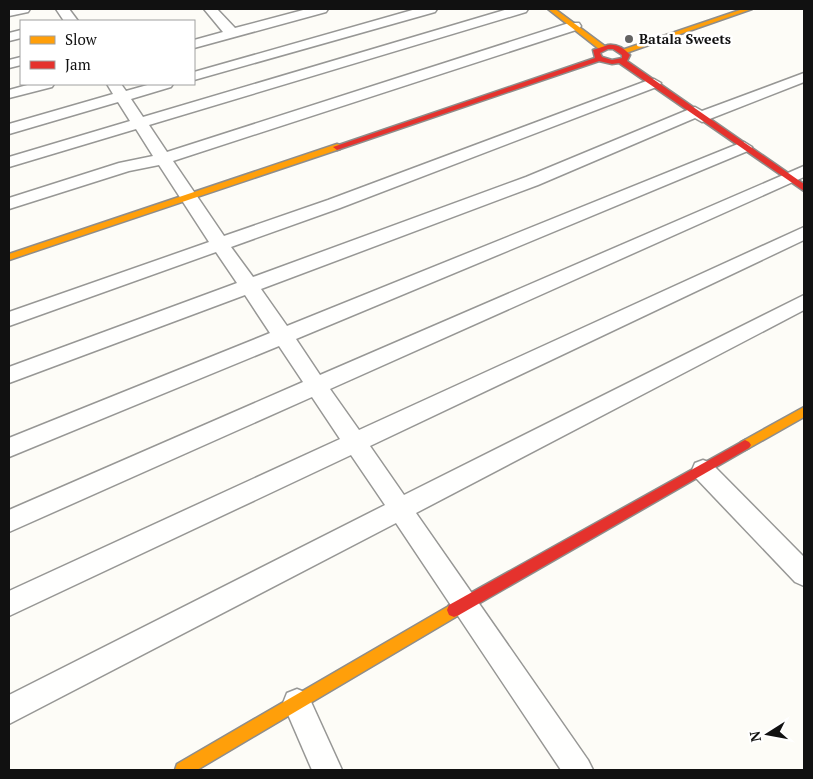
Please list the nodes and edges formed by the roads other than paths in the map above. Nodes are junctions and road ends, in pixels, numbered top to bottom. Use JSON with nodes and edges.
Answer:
{"nodes":[{"id":1,"x":22,"y":9,"type":"edge"},
{"id":2,"x":63,"y":9,"type":"edge"},
{"id":3,"x":318,"y":9,"type":"edge"},
{"id":4,"x":430,"y":9,"type":"edge"},
{"id":5,"x":521,"y":9,"type":"edge"},
{"id":6,"x":550,"y":9,"type":"edge"},
{"id":7,"x":749,"y":9,"type":"edge"},
{"id":8,"x":216,"y":10,"type":"edge"},
{"id":9,"x":9,"y":12,"type":"edge"},
{"id":10,"x":70,"y":20,"type":"edge"},
{"id":11,"x":574,"y":26,"type":"junction"},
{"id":12,"x":232,"y":33,"type":"junction"},
{"id":13,"x":195,"y":44,"type":"edge"},
{"id":14,"x":601,"y":53,"type":"junction"},
{"id":15,"x":623,"y":56,"type":"junction"},
{"id":16,"x":195,"y":76,"type":"edge"},
{"id":17,"x":804,"y":77,"type":"edge"},
{"id":18,"x":654,"y":83,"type":"junction"},
{"id":19,"x":43,"y":85,"type":"edge"},
{"id":20,"x":158,"y":85,"type":"edge"},
{"id":21,"x":118,"y":90,"type":"edge"},
{"id":22,"x":9,"y":94,"type":"edge"},
{"id":23,"x":698,"y":115,"type":"junction"},
{"id":24,"x":140,"y":122,"type":"junction"},
{"id":25,"x":9,"y":129,"type":"edge"},
{"id":26,"x":744,"y":146,"type":"junction"},
{"id":27,"x":163,"y":159,"type":"junction"},
{"id":28,"x":9,"y":162,"type":"edge"},
{"id":29,"x":799,"y":178,"type":"edge"},
{"id":30,"x":188,"y":197,"type":"junction"},
{"id":31,"x":9,"y":204,"type":"edge"},
{"id":32,"x":804,"y":233,"type":"edge"},
{"id":33,"x":220,"y":244,"type":"junction"},
{"id":34,"x":9,"y":257,"type":"edge"},
{"id":35,"x":248,"y":286,"type":"junction"},
{"id":36,"x":804,"y":302,"type":"edge"},
{"id":37,"x":9,"y":319,"type":"edge"},
{"id":38,"x":282,"y":335,"type":"junction"},
{"id":39,"x":9,"y":375,"type":"edge"},
{"id":40,"x":316,"y":386,"type":"junction"},
{"id":41,"x":804,"y":412,"type":"edge"},
{"id":42,"x":355,"y":443,"type":"junction"},
{"id":43,"x":9,"y":448,"type":"edge"},
{"id":44,"x":703,"y":470,"type":"junction"},
{"id":45,"x":401,"y":509,"type":"junction"},
{"id":46,"x":9,"y":521,"type":"edge"},
{"id":47,"x":804,"y":574,"type":"edge"},
{"id":48,"x":9,"y":604,"type":"edge"},
{"id":49,"x":465,"y":604,"type":"junction"},
{"id":50,"x":297,"y":703,"type":"junction"},
{"id":51,"x":9,"y":710,"type":"edge"},
{"id":52,"x":183,"y":770,"type":"edge"},
{"id":53,"x":327,"y":770,"type":"edge"},
{"id":54,"x":578,"y":770,"type":"edge"}],
"edges":[{"from":1,"to":9,"type":"street"},
{"from":2,"to":10,"type":"street"},
{"from":3,"to":12,"type":"street"},
{"from":4,"to":16,"type":"street"},
{"from":5,"to":24,"type":"street"},
{"from":6,"to":11,"type":"street"},
{"from":7,"to":15,"type":"street"},
{"from":8,"to":12,"type":"street"},
{"from":11,"to":14,"type":"street"},
{"from":11,"to":27,"type":"street"},
{"from":12,"to":13,"type":"street"},
{"from":14,"to":15,"type":"street"},
{"from":14,"to":30,"type":"street"},
{"from":15,"to":18,"type":"street"},
{"from":17,"to":23,"type":"street"},
{"from":18,"to":23,"type":"street"},
{"from":18,"to":33,"type":"street"},
{"from":19,"to":22,"type":"street"},
{"from":20,"to":21,"type":"street"},
{"from":21,"to":24,"type":"street"},
{"from":21,"to":25,"type":"street"},
{"from":23,"to":26,"type":"street"},
{"from":23,"to":35,"type":"street"},
{"from":24,"to":27,"type":"street"},
{"from":24,"to":28,"type":"street"},
{"from":26,"to":29,"type":"street"},
{"from":26,"to":38,"type":"street"},
{"from":27,"to":30,"type":"street"},
{"from":27,"to":31,"type":"street"},
{"from":29,"to":40,"type":"street"},
{"from":30,"to":33,"type":"street"},
{"from":30,"to":34,"type":"street"},
{"from":32,"to":42,"type":"street"},
{"from":33,"to":35,"type":"street"},
{"from":33,"to":37,"type":"street"},
{"from":35,"to":38,"type":"street"},
{"from":35,"to":39,"type":"street"},
{"from":36,"to":45,"type":"street"},
{"from":38,"to":40,"type":"street"},
{"from":38,"to":43,"type":"street"},
{"from":40,"to":42,"type":"street"},
{"from":40,"to":46,"type":"street"},
{"from":41,"to":44,"type":"street"},
{"from":42,"to":45,"type":"street"},
{"from":42,"to":48,"type":"street"},
{"from":44,"to":47,"type":"street"},
{"from":44,"to":49,"type":"street"},
{"from":45,"to":49,"type":"street"},
{"from":45,"to":51,"type":"street"},
{"from":49,"to":50,"type":"street"},
{"from":49,"to":54,"type":"street"},
{"from":50,"to":52,"type":"street"},
{"from":50,"to":53,"type":"street"}]}
